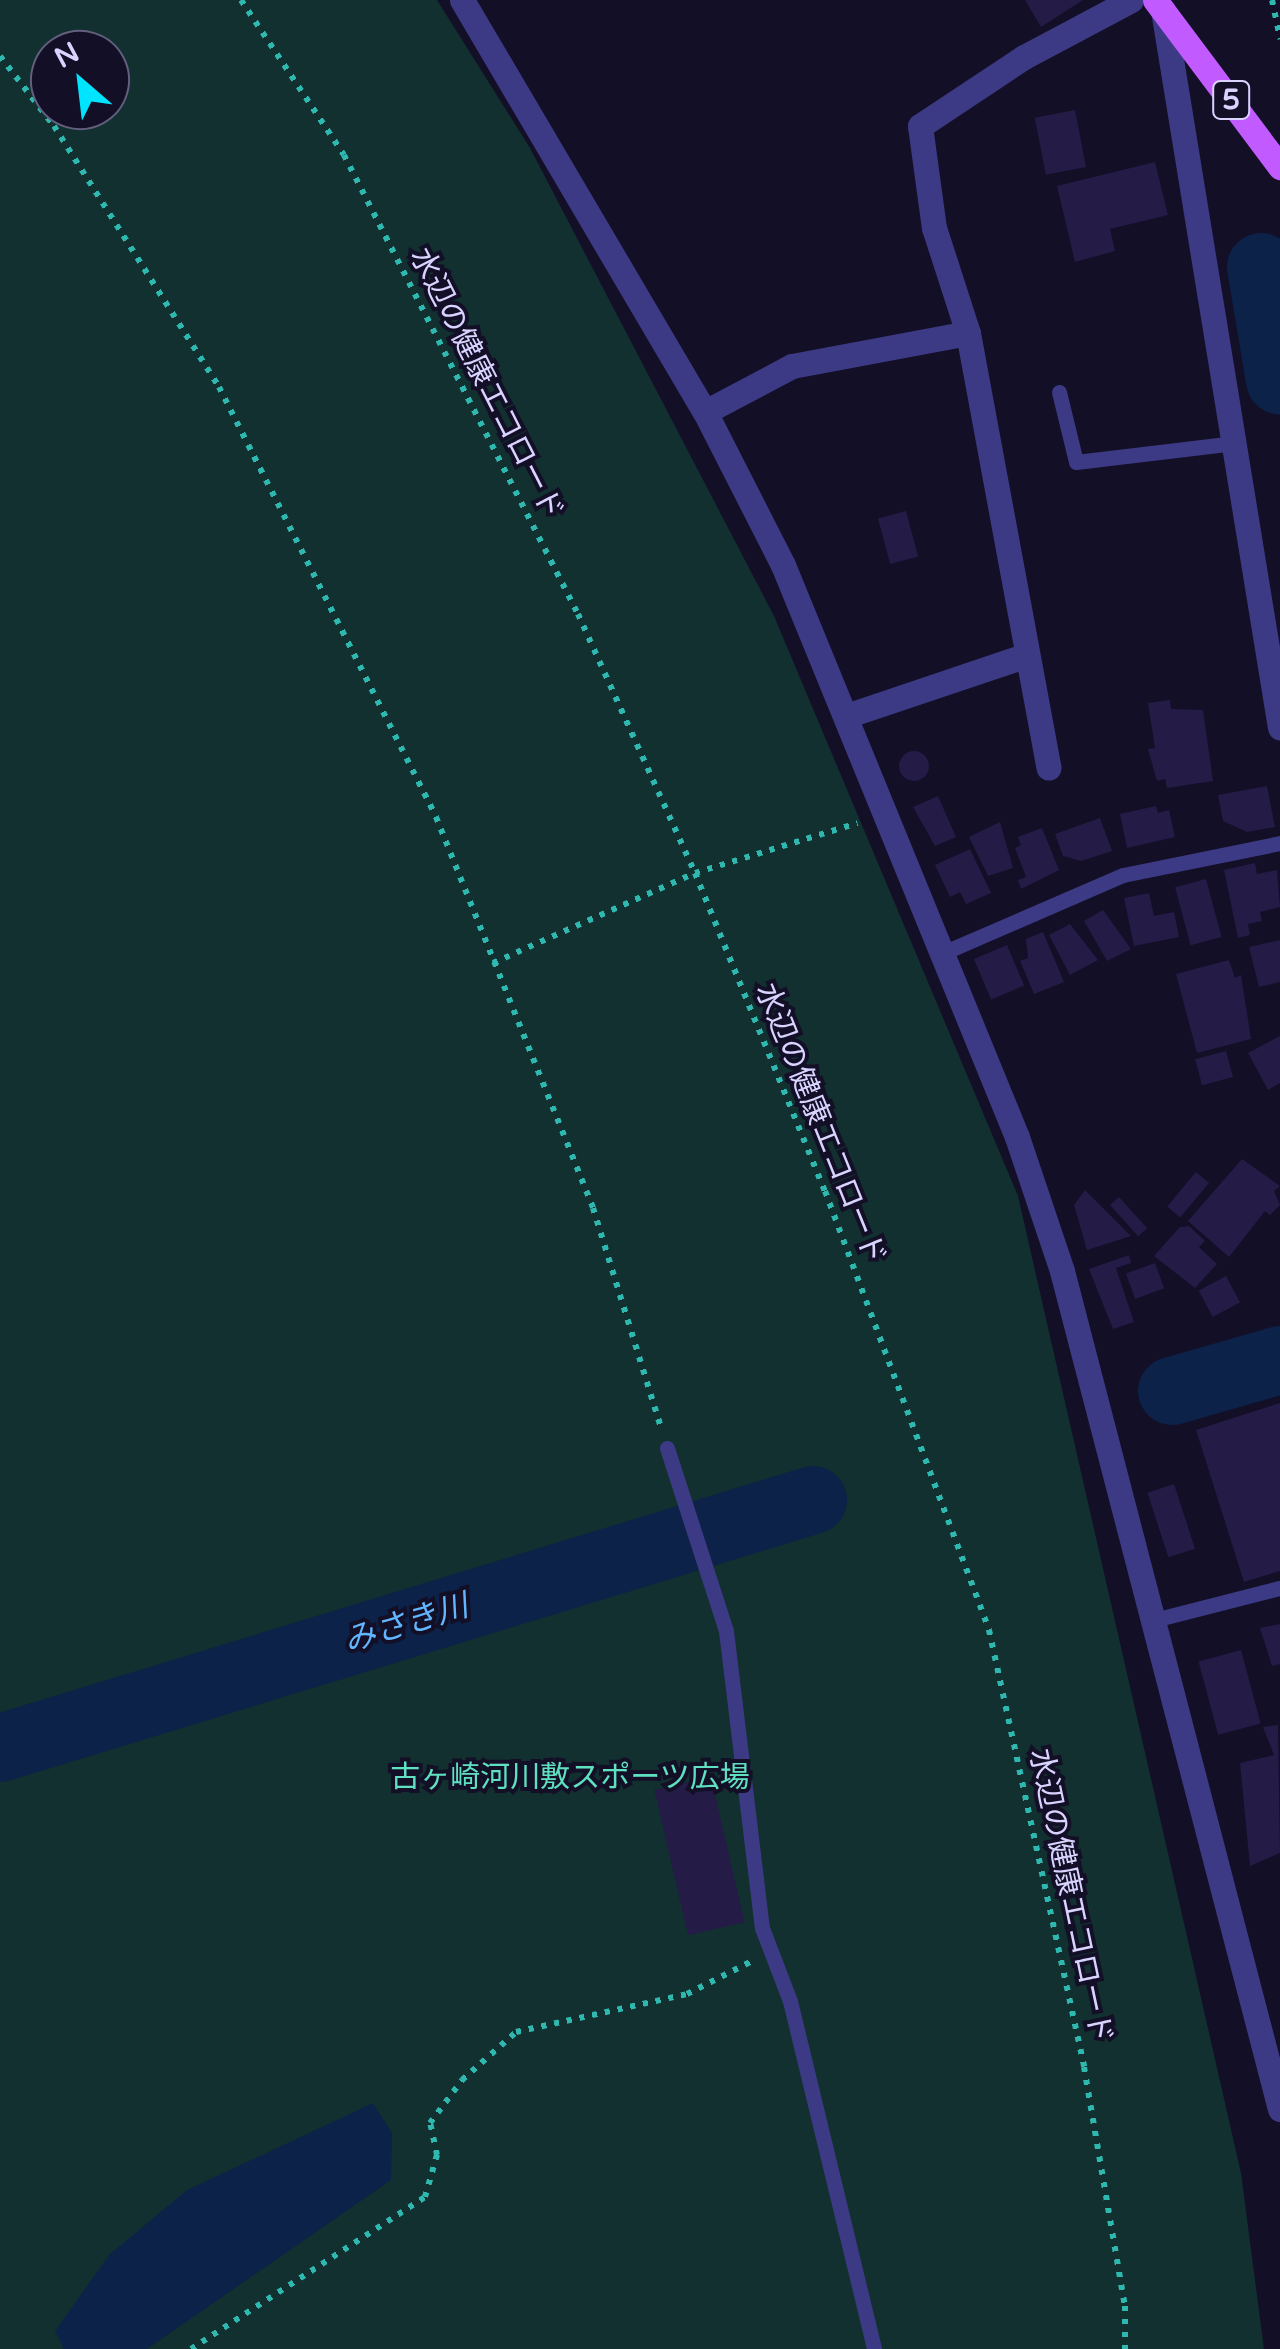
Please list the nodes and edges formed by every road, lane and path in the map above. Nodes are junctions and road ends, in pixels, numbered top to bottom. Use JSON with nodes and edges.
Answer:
{"nodes":[{"id":1,"x":240,"y":0,"type":"edge"},
{"id":2,"x":462,"y":0,"type":"edge"},
{"id":3,"x":1131,"y":0,"type":"edge"},
{"id":4,"x":1272,"y":0,"type":"edge"},
{"id":5,"x":1159,"y":5,"type":"edge"},
{"id":6,"x":1280,"y":40,"type":"edge"},
{"id":7,"x":0,"y":56,"type":"edge"},
{"id":8,"x":1280,"y":166,"type":"edge"},
{"id":9,"x":968,"y":332,"type":"junction"},
{"id":10,"x":1060,"y":392,"type":"dead end"},
{"id":11,"x":705,"y":412,"type":"junction"},
{"id":12,"x":1236,"y":443,"type":"junction"},
{"id":13,"x":1027,"y":654,"type":"junction"},
{"id":14,"x":846,"y":716,"type":"junction"},
{"id":15,"x":1280,"y":728,"type":"edge"},
{"id":16,"x":1049,"y":768,"type":"dead end"},
{"id":17,"x":888,"y":814,"type":"junction"},
{"id":18,"x":1280,"y":842,"type":"edge"},
{"id":19,"x":695,"y":873,"type":"junction"},
{"id":20,"x":945,"y":952,"type":"junction"},
{"id":21,"x":494,"y":964,"type":"junction"},
{"id":22,"x":667,"y":1448,"type":"joint"},
{"id":23,"x":1280,"y":1588,"type":"edge"},
{"id":24,"x":1154,"y":1620,"type":"junction"},
{"id":25,"x":771,"y":1951,"type":"junction"},
{"id":26,"x":1280,"y":2109,"type":"edge"},
{"id":27,"x":191,"y":2349,"type":"edge"},
{"id":28,"x":874,"y":2349,"type":"edge"},
{"id":29,"x":1125,"y":2349,"type":"edge"}],
"edges":[{"from":1,"to":19,"type":"path","name":"水辺の健康エコロード"},
{"from":2,"to":11,"type":"street"},
{"from":3,"to":9,"type":"street"},
{"from":4,"to":6,"type":"path"},
{"from":5,"to":8,"type":"main road","number":"5"},
{"from":5,"to":12,"type":"street"},
{"from":7,"to":21,"type":"path"},
{"from":9,"to":11,"type":"street"},
{"from":9,"to":13,"type":"street"},
{"from":10,"to":12,"type":"lane"},
{"from":11,"to":14,"type":"street"},
{"from":12,"to":15,"type":"street"},
{"from":13,"to":14,"type":"street"},
{"from":13,"to":16,"type":"street"},
{"from":14,"to":17,"type":"street"},
{"from":17,"to":19,"type":"path"},
{"from":17,"to":20,"type":"street"},
{"from":18,"to":20,"type":"lane"},
{"from":19,"to":21,"type":"path"},
{"from":19,"to":29,"type":"path","name":"水辺の健康エコロード"},
{"from":20,"to":24,"type":"street"},
{"from":21,"to":22,"type":"path"},
{"from":22,"to":25,"type":"lane"},
{"from":23,"to":24,"type":"lane"},
{"from":24,"to":26,"type":"street"},
{"from":25,"to":27,"type":"path"},
{"from":25,"to":28,"type":"lane"}]}
